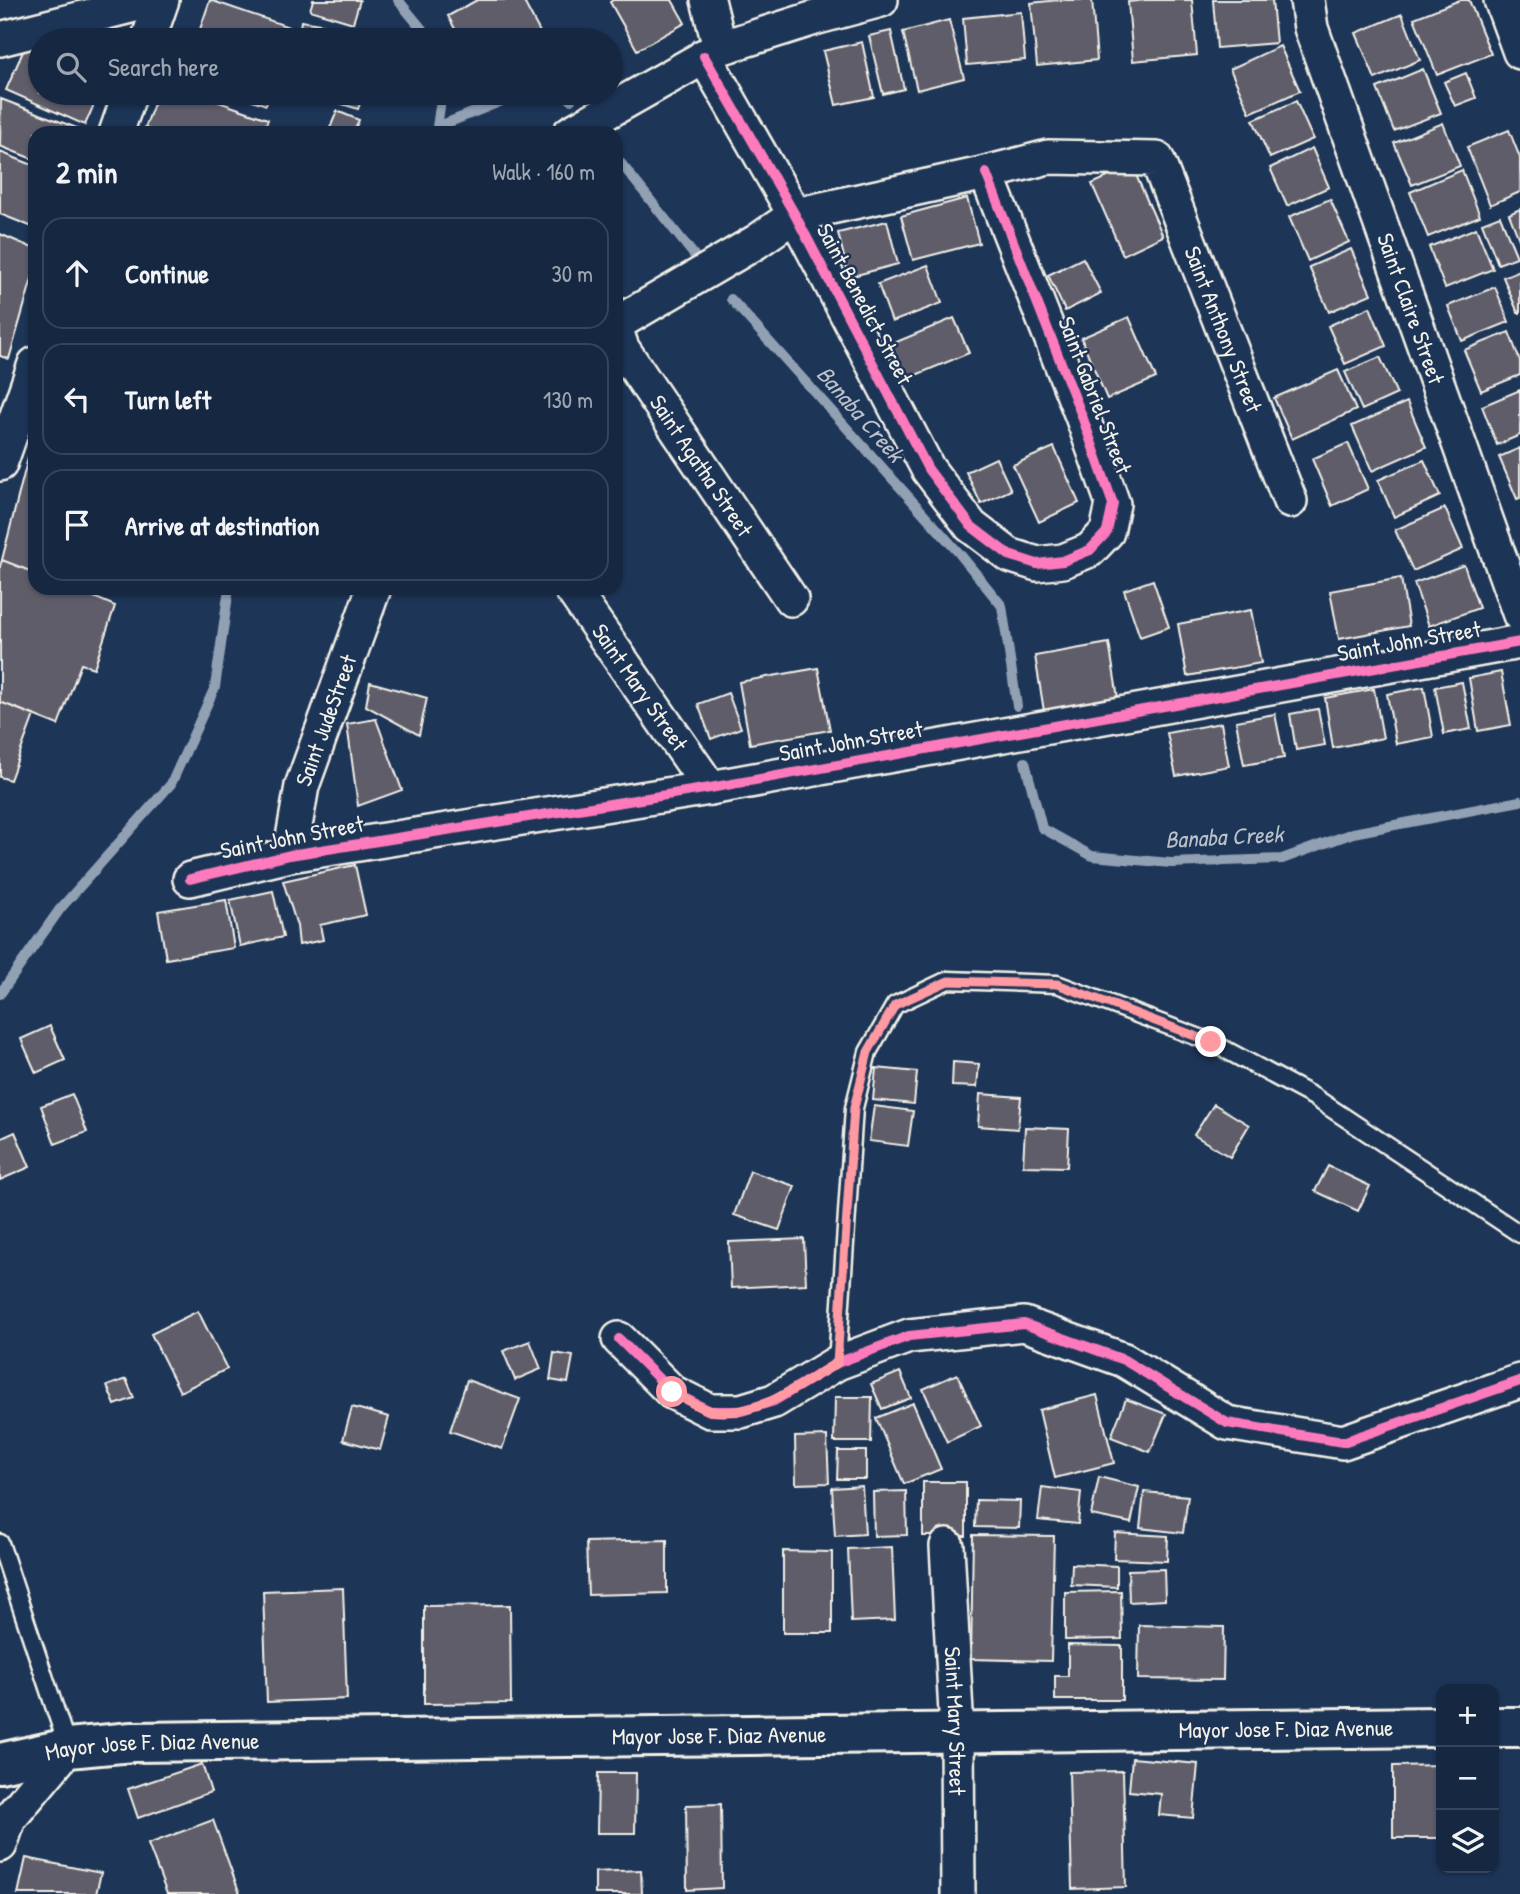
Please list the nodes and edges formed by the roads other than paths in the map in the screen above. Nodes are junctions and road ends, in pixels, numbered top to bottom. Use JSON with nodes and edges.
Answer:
{"nodes":[{"id":1,"x":154,"y":0,"type":"edge"},
{"id":2,"x":162,"y":0,"type":"edge"},
{"id":3,"x":708,"y":0,"type":"edge"},
{"id":4,"x":881,"y":0,"type":"edge"},
{"id":5,"x":1307,"y":0,"type":"edge"},
{"id":6,"x":1501,"y":0,"type":"edge"},
{"id":7,"x":43,"y":28,"type":"edge"},
{"id":8,"x":152,"y":28,"type":"edge"},
{"id":9,"x":28,"y":32,"type":"edge"},
{"id":10,"x":0,"y":39,"type":"edge"},
{"id":11,"x":712,"y":52,"type":"junction"},
{"id":12,"x":1520,"y":52,"type":"edge"},
{"id":13,"x":623,"y":103,"type":"edge"},
{"id":14,"x":126,"y":105,"type":"edge"},
{"id":15,"x":619,"y":105,"type":"edge"},
{"id":16,"x":118,"y":126,"type":"edge"},
{"id":17,"x":582,"y":126,"type":"edge"},
{"id":18,"x":986,"y":173,"type":"junction"},
{"id":19,"x":795,"y":215,"type":"junction"},
{"id":20,"x":623,"y":320,"type":"edge"},
{"id":21,"x":623,"y":349,"type":"edge"},
{"id":22,"x":28,"y":384,"type":"edge"},
{"id":23,"x":0,"y":464,"type":"edge"},
{"id":24,"x":1290,"y":501,"type":"dead end"},
{"id":25,"x":1009,"y":555,"type":"joint"},
{"id":26,"x":371,"y":595,"type":"edge"},
{"id":27,"x":576,"y":595,"type":"edge"},
{"id":28,"x":791,"y":599,"type":"dead end"},
{"id":29,"x":1520,"y":615,"type":"edge"},
{"id":30,"x":1520,"y":642,"type":"edge"},
{"id":31,"x":710,"y":788,"type":"junction"},
{"id":32,"x":290,"y":855,"type":"junction"},
{"id":33,"x":190,"y":879,"type":"dead end"},
{"id":34,"x":1520,"y":1234,"type":"edge"},
{"id":35,"x":619,"y":1339,"type":"dead end"},
{"id":36,"x":837,"y":1363,"type":"junction"},
{"id":37,"x":1520,"y":1381,"type":"edge"},
{"id":38,"x":0,"y":1543,"type":"edge"},
{"id":39,"x":947,"y":1546,"type":"dead end"},
{"id":40,"x":1436,"y":1727,"type":"edge"},
{"id":41,"x":1499,"y":1727,"type":"edge"},
{"id":42,"x":1520,"y":1727,"type":"edge"},
{"id":43,"x":957,"y":1732,"type":"junction"},
{"id":44,"x":68,"y":1748,"type":"junction"},
{"id":45,"x":0,"y":1763,"type":"edge"},
{"id":46,"x":0,"y":1845,"type":"edge"},
{"id":47,"x":958,"y":1894,"type":"edge"}],
"edges":[{"from":1,"to":7,"type":"street"},
{"from":2,"to":8,"type":"street"},
{"from":3,"to":11,"type":"street","name":"Saint Benedict Street"},
{"from":4,"to":11,"type":"street"},
{"from":5,"to":29,"type":"street","name":"Saint Claire Street"},
{"from":6,"to":12,"type":"street"},
{"from":9,"to":10,"type":"street"},
{"from":11,"to":13,"type":"street"},
{"from":11,"to":19,"type":"street","name":"Saint Benedict Street"},
{"from":14,"to":16,"type":"street"},
{"from":15,"to":17,"type":"street"},
{"from":18,"to":19,"type":"street"},
{"from":18,"to":24,"type":"street","name":"Saint Anthony Street"},
{"from":18,"to":25,"type":"street","name":"Saint Gabriel Street"},
{"from":19,"to":20,"type":"street"},
{"from":19,"to":25,"type":"street","name":"Saint Benedict Street"},
{"from":21,"to":28,"type":"street","name":"Saint Agatha Street"},
{"from":22,"to":23,"type":"street"},
{"from":26,"to":32,"type":"street","name":"Saint JudeStreet"},
{"from":27,"to":31,"type":"street","name":"Saint Mary Street"},
{"from":30,"to":31,"type":"street","name":"Saint John Street"},
{"from":31,"to":32,"type":"street","name":"Saint John Street"},
{"from":32,"to":33,"type":"street","name":"Saint John Street"},
{"from":34,"to":36,"type":"lane"},
{"from":35,"to":36,"type":"street"},
{"from":36,"to":37,"type":"street"},
{"from":38,"to":44,"type":"lane"},
{"from":39,"to":43,"type":"street","name":"Saint Mary Street"},
{"from":40,"to":43,"type":"main road","name":"Mayor Jose F. Diaz Avenue"},
{"from":41,"to":42,"type":"main road"},
{"from":43,"to":44,"type":"main road","name":"Mayor Jose F. Diaz Avenue"},
{"from":43,"to":47,"type":"street","name":"Saint Mary Street"},
{"from":44,"to":45,"type":"main road","name":"Mayor Jose F. Diaz Avenue"},
{"from":44,"to":46,"type":"street"}]}
